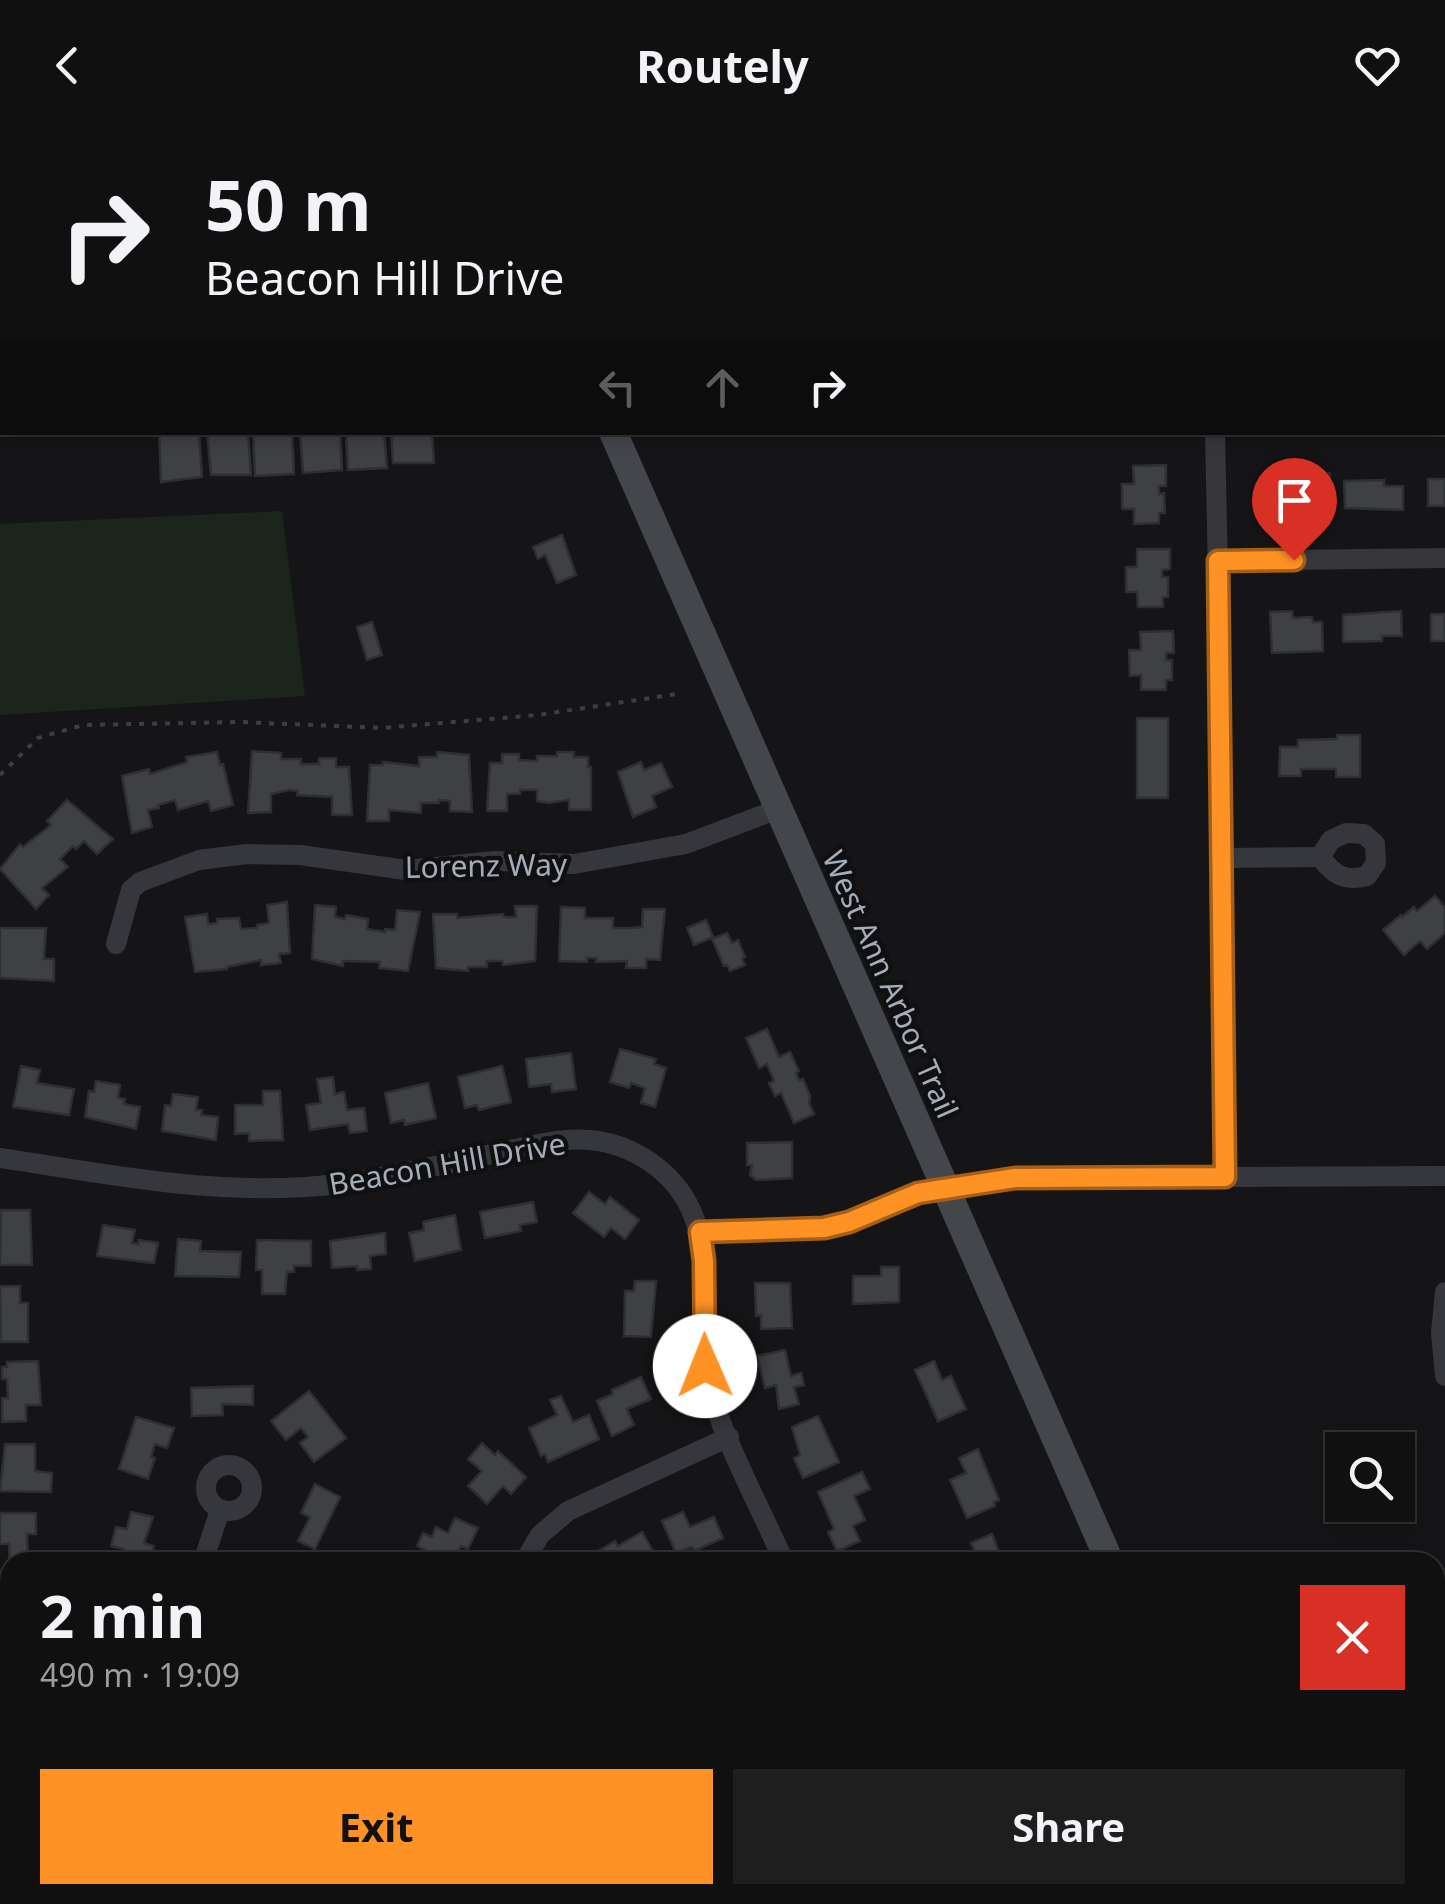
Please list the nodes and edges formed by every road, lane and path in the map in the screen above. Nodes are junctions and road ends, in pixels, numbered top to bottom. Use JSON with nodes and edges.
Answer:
{"nodes":[{"id":1,"x":614,"y":435,"type":"edge"},
{"id":2,"x":1215,"y":435,"type":"edge"},
{"id":3,"x":1445,"y":558,"type":"edge"},
{"id":4,"x":1218,"y":561,"type":"junction"},
{"id":5,"x":677,"y":694,"type":"dead end"},
{"id":6,"x":0,"y":775,"type":"edge"},
{"id":7,"x":778,"y":809,"type":"junction"},
{"id":8,"x":1320,"y":857,"type":"dead end"},
{"id":9,"x":1224,"y":858,"type":"junction"},
{"id":10,"x":116,"y":944,"type":"dead end"},
{"id":11,"x":0,"y":1158,"type":"edge"},
{"id":12,"x":1445,"y":1176,"type":"edge"},
{"id":13,"x":1225,"y":1177,"type":"junction"},
{"id":14,"x":946,"y":1190,"type":"junction"},
{"id":15,"x":700,"y":1232,"type":"junction"},
{"id":16,"x":1445,"y":1292,"type":"edge"},
{"id":17,"x":1445,"y":1376,"type":"edge"},
{"id":18,"x":729,"y":1437,"type":"junction"},
{"id":19,"x":220,"y":1510,"type":"dead end"},
{"id":20,"x":205,"y":1552,"type":"edge"},
{"id":21,"x":530,"y":1552,"type":"edge"},
{"id":22,"x":780,"y":1552,"type":"edge"},
{"id":23,"x":1106,"y":1552,"type":"edge"}],
"edges":[{"from":1,"to":7,"type":"street","name":"West Ann Arbor Trail"},
{"from":2,"to":4,"type":"street"},
{"from":3,"to":4,"type":"street"},
{"from":4,"to":9,"type":"street"},
{"from":5,"to":6,"type":"path"},
{"from":7,"to":10,"type":"street","name":"Lorenz Way"},
{"from":7,"to":14,"type":"street","name":"West Ann Arbor Trail"},
{"from":8,"to":9,"type":"street"},
{"from":9,"to":13,"type":"street"},
{"from":11,"to":15,"type":"street","name":"Beacon Hill Drive"},
{"from":12,"to":13,"type":"street"},
{"from":13,"to":14,"type":"street"},
{"from":14,"to":15,"type":"street"},
{"from":14,"to":23,"type":"street","name":"West Ann Arbor Trail"},
{"from":15,"to":18,"type":"street"},
{"from":16,"to":17,"type":"street"},
{"from":18,"to":21,"type":"street"},
{"from":18,"to":22,"type":"street"},
{"from":19,"to":20,"type":"street"}]}
